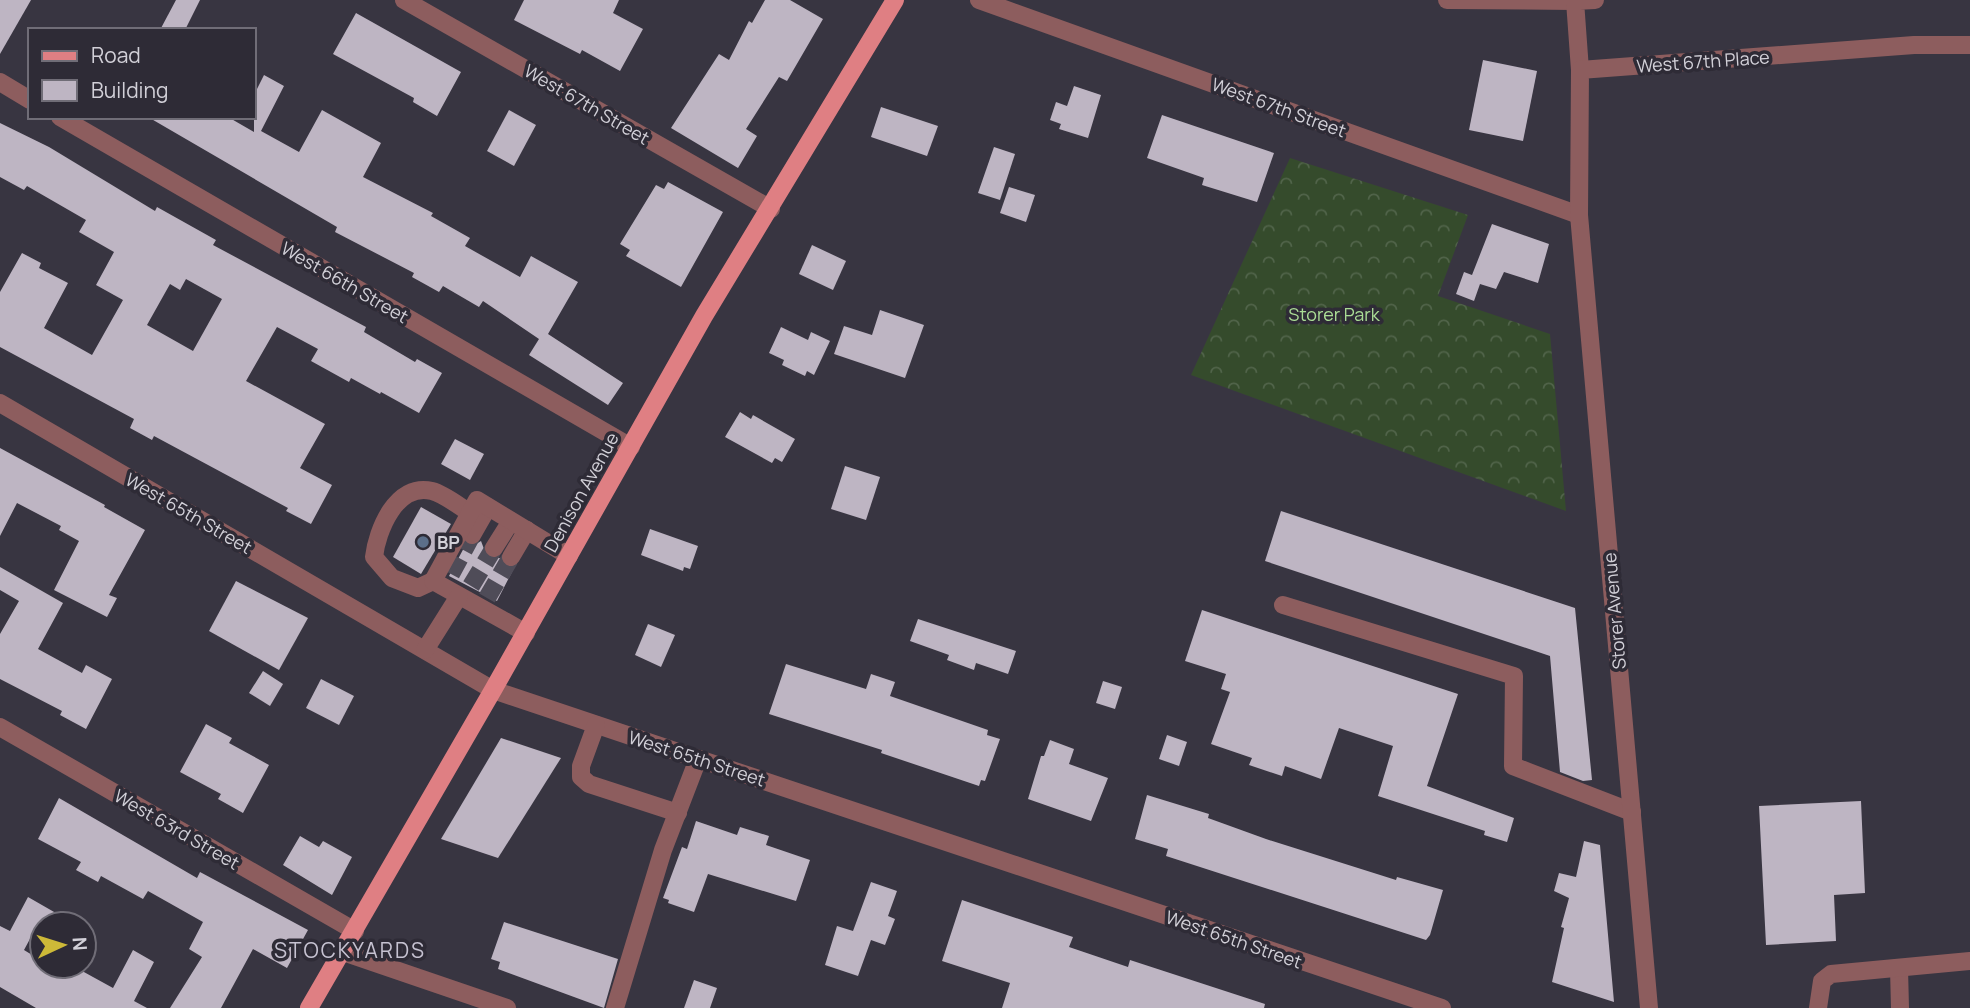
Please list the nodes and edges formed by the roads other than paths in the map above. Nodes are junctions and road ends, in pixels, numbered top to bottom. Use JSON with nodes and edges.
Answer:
{"nodes":[{"id":1,"x":404,"y":0,"type":"edge"},
{"id":2,"x":895,"y":0,"type":"edge"},
{"id":3,"x":979,"y":0,"type":"edge"},
{"id":4,"x":1447,"y":0,"type":"edge"},
{"id":5,"x":1595,"y":0,"type":"edge"},
{"id":6,"x":1575,"y":1,"type":"edge"},
{"id":7,"x":1970,"y":45,"type":"edge"},
{"id":8,"x":1580,"y":70,"type":"junction"},
{"id":9,"x":0,"y":82,"type":"edge"},
{"id":10,"x":28,"y":99,"type":"edge"},
{"id":11,"x":63,"y":119,"type":"edge"},
{"id":12,"x":771,"y":209,"type":"junction"},
{"id":13,"x":1579,"y":215,"type":"junction"},
{"id":14,"x":0,"y":403,"type":"edge"},
{"id":15,"x":631,"y":447,"type":"junction"},
{"id":16,"x":488,"y":507,"type":"junction"},
{"id":17,"x":470,"y":513,"type":"junction"},
{"id":18,"x":511,"y":521,"type":"junction"},
{"id":19,"x":527,"y":530,"type":"junction"},
{"id":20,"x":472,"y":535,"type":"tunnel mouth"},
{"id":21,"x":494,"y":548,"type":"tunnel mouth"},
{"id":22,"x":569,"y":556,"type":"junction"},
{"id":23,"x":511,"y":557,"type":"tunnel mouth"},
{"id":24,"x":453,"y":587,"type":"junction"},
{"id":25,"x":1283,"y":605,"type":"dead end"},
{"id":26,"x":526,"y":634,"type":"junction"},
{"id":27,"x":425,"y":650,"type":"junction"},
{"id":28,"x":494,"y":690,"type":"junction"},
{"id":29,"x":596,"y":725,"type":"junction"},
{"id":30,"x":0,"y":727,"type":"edge"},
{"id":31,"x":698,"y":759,"type":"junction"},
{"id":32,"x":1632,"y":812,"type":"junction"},
{"id":33,"x":678,"y":813,"type":"junction"},
{"id":34,"x":355,"y":931,"type":"junction"},
{"id":35,"x":343,"y":952,"type":"junction"},
{"id":36,"x":1970,"y":961,"type":"edge"},
{"id":37,"x":1899,"y":968,"type":"junction"},
{"id":38,"x":309,"y":1008,"type":"edge"},
{"id":39,"x":506,"y":1008,"type":"edge"},
{"id":40,"x":615,"y":1008,"type":"edge"},
{"id":41,"x":1442,"y":1008,"type":"edge"},
{"id":42,"x":1649,"y":1008,"type":"edge"},
{"id":43,"x":1818,"y":1008,"type":"edge"},
{"id":44,"x":1899,"y":1008,"type":"edge"}],
"edges":[{"from":1,"to":12,"type":"street","name":"West 67th Street"},
{"from":2,"to":12,"type":"main road","name":"Denison Avenue"},
{"from":3,"to":13,"type":"street","name":"West 67th Street"},
{"from":4,"to":6,"type":"street"},
{"from":5,"to":6,"type":"street"},
{"from":6,"to":8,"type":"street"},
{"from":7,"to":8,"type":"street","name":"West 67th Place"},
{"from":8,"to":13,"type":"street"},
{"from":9,"to":10,"type":"street"},
{"from":11,"to":15,"type":"street","name":"West 66th Street"},
{"from":12,"to":15,"type":"main road","name":"Denison Avenue"},
{"from":13,"to":32,"type":"street","name":"Storer Avenue"},
{"from":14,"to":27,"type":"street","name":"West 65th Street"},
{"from":15,"to":22,"type":"main road","name":"Denison Avenue"},
{"from":16,"to":17,"type":"street"},
{"from":16,"to":18,"type":"street"},
{"from":16,"to":20,"type":"street"},
{"from":17,"to":24,"type":"street"},
{"from":17,"to":24,"type":"street"},
{"from":18,"to":19,"type":"street"},
{"from":18,"to":21,"type":"street"},
{"from":19,"to":22,"type":"street"},
{"from":19,"to":23,"type":"street"},
{"from":22,"to":26,"type":"main road","name":"Denison Avenue"},
{"from":24,"to":26,"type":"street"},
{"from":24,"to":27,"type":"street"},
{"from":25,"to":32,"type":"street"},
{"from":26,"to":28,"type":"main road","name":"Denison Avenue"},
{"from":27,"to":28,"type":"street","name":"West 65th Street"},
{"from":28,"to":29,"type":"street","name":"West 65th Street"},
{"from":28,"to":34,"type":"main road","name":"Denison Avenue"},
{"from":29,"to":31,"type":"street","name":"West 65th Street"},
{"from":29,"to":33,"type":"street"},
{"from":30,"to":34,"type":"street","name":"West 63rd Street"},
{"from":31,"to":33,"type":"street"},
{"from":31,"to":41,"type":"street","name":"West 65th Street"},
{"from":32,"to":42,"type":"street","name":"Storer Avenue"},
{"from":33,"to":40,"type":"street"},
{"from":34,"to":35,"type":"main road","name":"Denison Avenue"},
{"from":35,"to":38,"type":"main road","name":"Denison Avenue"},
{"from":35,"to":39,"type":"street"},
{"from":36,"to":37,"type":"street"},
{"from":37,"to":43,"type":"street"},
{"from":37,"to":44,"type":"street"}]}
